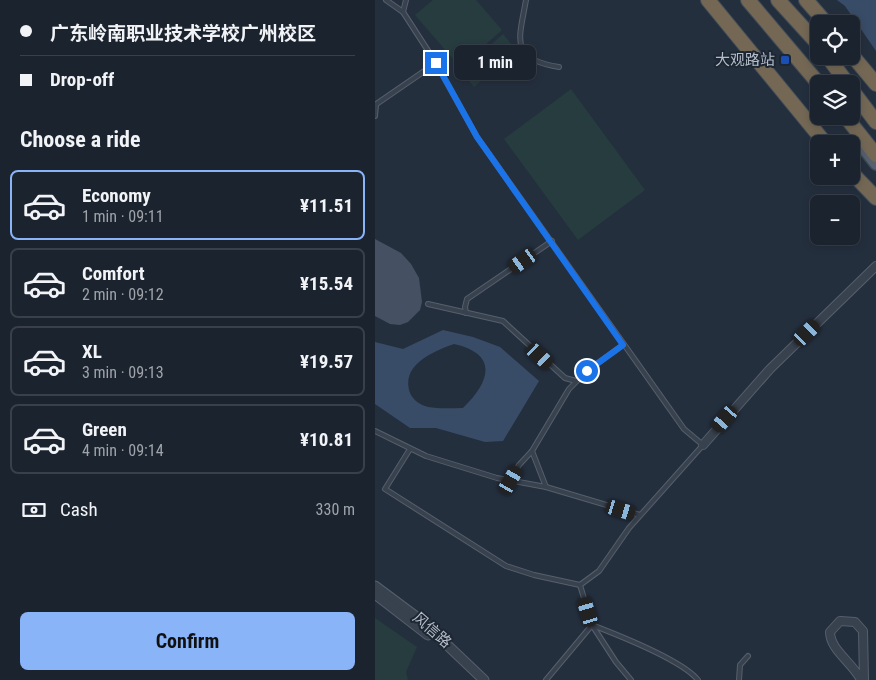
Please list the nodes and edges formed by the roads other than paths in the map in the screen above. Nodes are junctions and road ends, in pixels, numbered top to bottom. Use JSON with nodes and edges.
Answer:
{"nodes":[{"id":1,"x":386,"y":0,"type":"edge"},
{"id":2,"x":406,"y":0,"type":"edge"},
{"id":3,"x":526,"y":0,"type":"edge"},
{"id":4,"x":709,"y":0,"type":"edge"},
{"id":5,"x":743,"y":0,"type":"edge"},
{"id":6,"x":748,"y":0,"type":"edge"},
{"id":7,"x":778,"y":0,"type":"edge"},
{"id":8,"x":786,"y":0,"type":"edge"},
{"id":9,"x":806,"y":0,"type":"edge"},
{"id":10,"x":403,"y":12,"type":"junction"},
{"id":11,"x":819,"y":15,"type":"edge"},
{"id":12,"x":810,"y":28,"type":"edge"},
{"id":13,"x":810,"y":35,"type":"edge"},
{"id":14,"x":436,"y":63,"type":"junction"},
{"id":15,"x":840,"y":65,"type":"edge"},
{"id":16,"x":860,"y":65,"type":"edge"},
{"id":17,"x":559,"y":67,"type":"dead end"},
{"id":18,"x":811,"y":75,"type":"edge"},
{"id":19,"x":810,"y":80,"type":"edge"},
{"id":20,"x":876,"y":84,"type":"edge"},
{"id":21,"x":860,"y":100,"type":"edge"},
{"id":22,"x":376,"y":105,"type":"edge"},
{"id":23,"x":876,"y":112,"type":"edge"},
{"id":24,"x":375,"y":116,"type":"edge"},
{"id":25,"x":876,"y":122,"type":"edge"},
{"id":26,"x":846,"y":125,"type":"edge"},
{"id":27,"x":852,"y":125,"type":"edge"},
{"id":28,"x":818,"y":135,"type":"edge"},
{"id":29,"x":876,"y":155,"type":"edge"},
{"id":30,"x":876,"y":164,"type":"edge"},
{"id":31,"x":860,"y":181,"type":"edge"},
{"id":32,"x":876,"y":198,"type":"edge"},
{"id":33,"x":552,"y":241,"type":"junction"},
{"id":34,"x":876,"y":266,"type":"edge"},
{"id":35,"x":428,"y":304,"type":"dead end"},
{"id":36,"x":466,"y":313,"type":"junction"},
{"id":37,"x":623,"y":345,"type":"junction"},
{"id":38,"x":576,"y":381,"type":"junction"},
{"id":39,"x":375,"y":431,"type":"edge"},
{"id":40,"x":703,"y":445,"type":"junction"},
{"id":41,"x":409,"y":449,"type":"junction"},
{"id":42,"x":533,"y":451,"type":"junction"},
{"id":43,"x":511,"y":480,"type":"junction"},
{"id":44,"x":546,"y":487,"type":"junction"},
{"id":45,"x":640,"y":515,"type":"junction"},
{"id":46,"x":580,"y":585,"type":"junction"},
{"id":47,"x":375,"y":586,"type":"edge"},
{"id":48,"x":375,"y":594,"type":"edge"},
{"id":49,"x":592,"y":625,"type":"junction"},
{"id":50,"x":748,"y":656,"type":"dead end"},
{"id":51,"x":477,"y":680,"type":"edge"},
{"id":52,"x":484,"y":680,"type":"edge"},
{"id":53,"x":546,"y":680,"type":"edge"},
{"id":54,"x":631,"y":680,"type":"edge"},
{"id":55,"x":698,"y":680,"type":"edge"},
{"id":56,"x":739,"y":680,"type":"edge"},
{"id":57,"x":863,"y":680,"type":"edge"}],
"edges":[{"from":1,"to":10,"type":"lane"},
{"from":2,"to":10,"type":"lane"},
{"from":3,"to":17,"type":"lane"},
{"from":4,"to":28,"type":"highway"},
{"from":5,"to":19,"type":"main road"},
{"from":6,"to":18,"type":"highway"},
{"from":7,"to":13,"type":"highway"},
{"from":8,"to":12,"type":"main road"},
{"from":9,"to":11,"type":"highway"},
{"from":10,"to":14,"type":"lane"},
{"from":14,"to":22,"type":"lane"},
{"from":14,"to":33,"type":"lane"},
{"from":15,"to":23,"type":"main road"},
{"from":16,"to":20,"type":"highway"},
{"from":21,"to":25,"type":"highway"},
{"from":22,"to":24,"type":"lane"},
{"from":26,"to":30,"type":"main road"},
{"from":27,"to":29,"type":"highway"},
{"from":31,"to":32,"type":"highway"},
{"from":33,"to":36,"type":"lane"},
{"from":33,"to":37,"type":"lane"},
{"from":34,"to":40,"type":"street"},
{"from":35,"to":36,"type":"lane"},
{"from":36,"to":38,"type":"lane"},
{"from":37,"to":38,"type":"lane"},
{"from":37,"to":40,"type":"lane"},
{"from":38,"to":42,"type":"lane"},
{"from":39,"to":41,"type":"lane"},
{"from":40,"to":45,"type":"lane"},
{"from":41,"to":43,"type":"lane"},
{"from":41,"to":46,"type":"lane"},
{"from":42,"to":43,"type":"lane"},
{"from":42,"to":44,"type":"lane"},
{"from":43,"to":44,"type":"lane"},
{"from":44,"to":45,"type":"lane"},
{"from":45,"to":46,"type":"lane"},
{"from":46,"to":49,"type":"lane"},
{"from":47,"to":52,"type":"street","name":"风信路"},
{"from":48,"to":51,"type":"street","name":"风信路"},
{"from":49,"to":53,"type":"lane"},
{"from":49,"to":54,"type":"lane"},
{"from":49,"to":55,"type":"lane"},
{"from":50,"to":56,"type":"lane"},
{"from":57,"to":57,"type":"street"}]}
